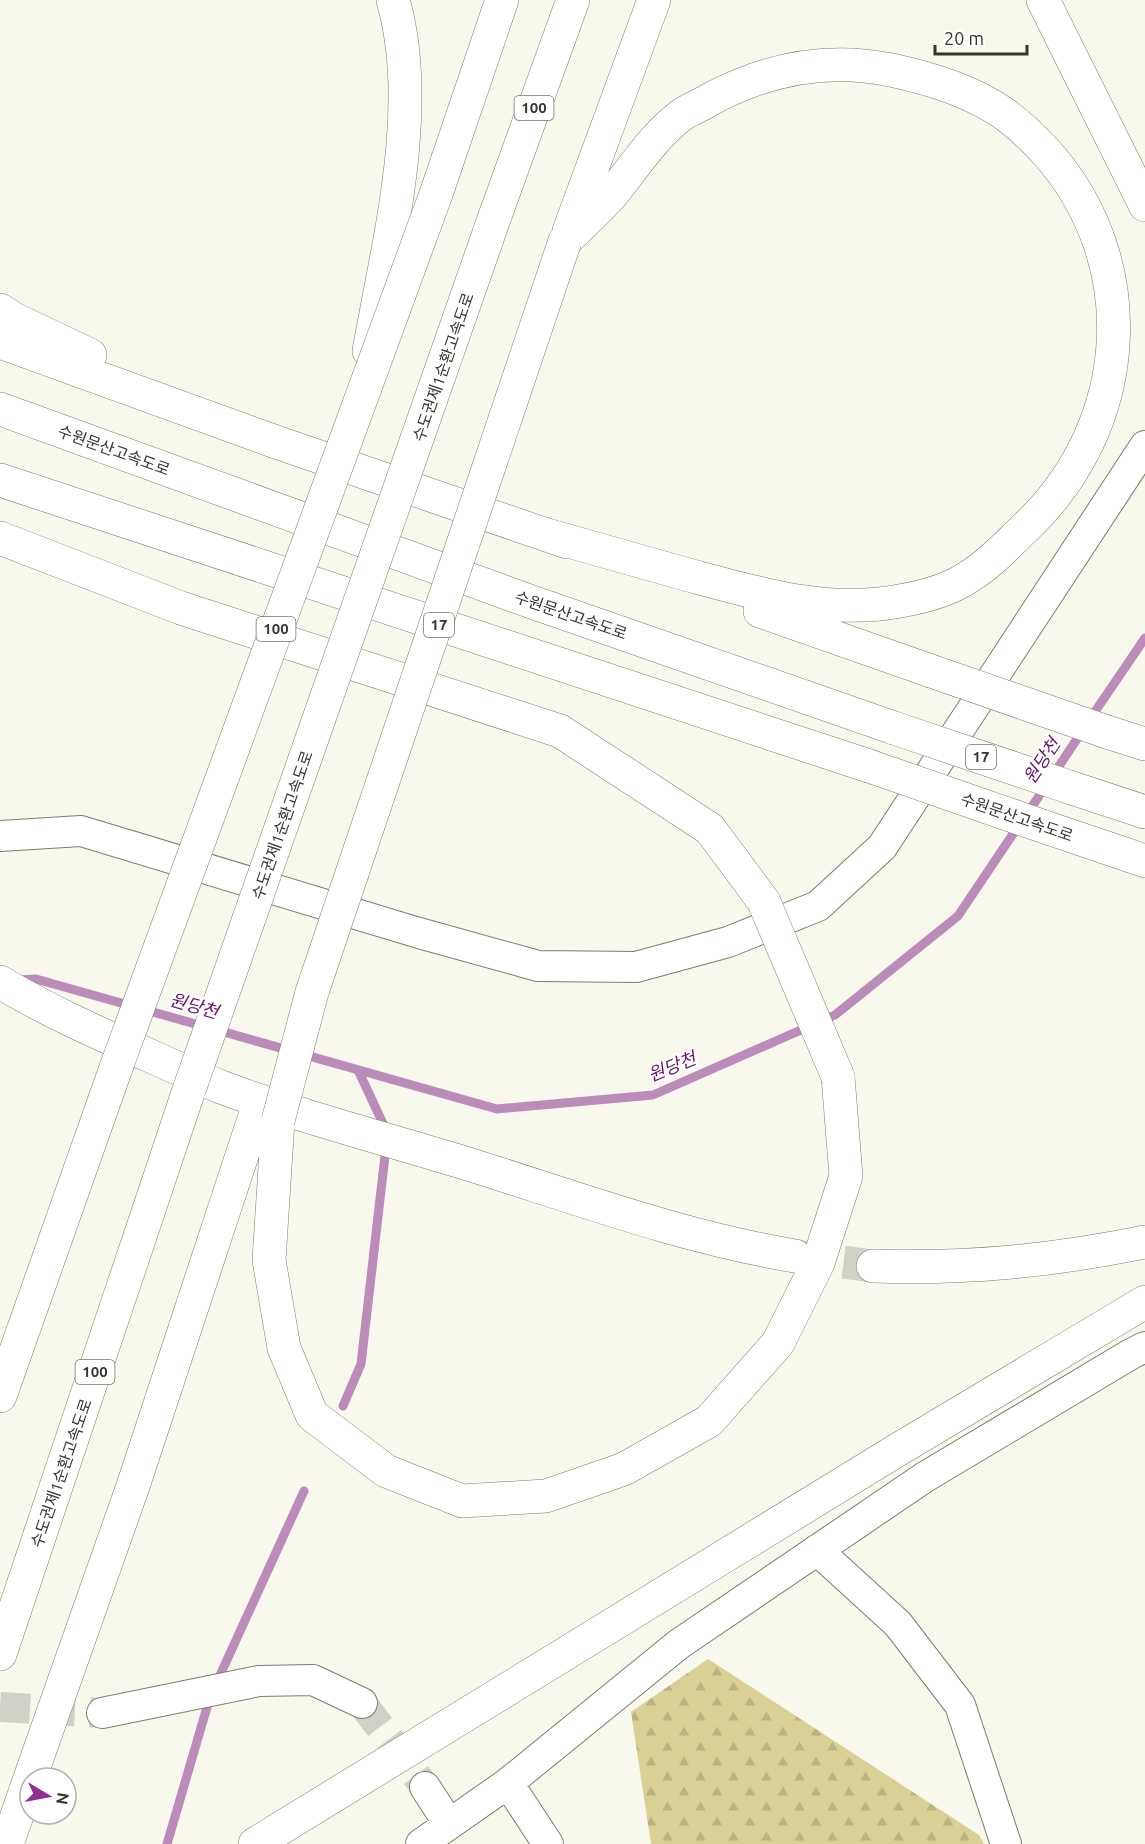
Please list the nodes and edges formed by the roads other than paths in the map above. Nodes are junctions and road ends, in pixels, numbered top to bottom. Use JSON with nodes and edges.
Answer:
{"nodes":[{"id":1,"x":393,"y":0,"type":"edge"},
{"id":2,"x":502,"y":0,"type":"edge"},
{"id":3,"x":573,"y":0,"type":"edge"},
{"id":4,"x":654,"y":0,"type":"edge"},
{"id":5,"x":1043,"y":0,"type":"edge"},
{"id":6,"x":1145,"y":206,"type":"edge"},
{"id":7,"x":565,"y":241,"type":"junction"},
{"id":8,"x":0,"y":310,"type":"edge"},
{"id":9,"x":0,"y":342,"type":"edge"},
{"id":10,"x":362,"y":396,"type":"junction"},
{"id":11,"x":0,"y":409,"type":"edge"},
{"id":12,"x":276,"y":442,"type":"junction"},
{"id":13,"x":1145,"y":446,"type":"edge"},
{"id":14,"x":0,"y":480,"type":"edge"},
{"id":15,"x":547,"y":535,"type":"junction"},
{"id":16,"x":0,"y":538,"type":"edge"},
{"id":17,"x":1145,"y":744,"type":"edge"},
{"id":18,"x":1145,"y":812,"type":"edge"},
{"id":19,"x":0,"y":836,"type":"edge"},
{"id":20,"x":1145,"y":861,"type":"edge"},
{"id":21,"x":0,"y":982,"type":"edge"},
{"id":22,"x":267,"y":1117,"type":"junction"},
{"id":23,"x":1145,"y":1242,"type":"edge"},
{"id":24,"x":795,"y":1256,"type":"tunnel mouth"},
{"id":25,"x":873,"y":1266,"type":"tunnel mouth"},
{"id":26,"x":1145,"y":1302,"type":"edge"},
{"id":27,"x":1145,"y":1347,"type":"edge"},
{"id":28,"x":0,"y":1396,"type":"edge"},
{"id":29,"x":817,"y":1550,"type":"junction"},
{"id":30,"x":0,"y":1654,"type":"edge"},
{"id":31,"x":362,"y":1703,"type":"tunnel mouth"},
{"id":32,"x":102,"y":1713,"type":"tunnel mouth"},
{"id":33,"x":34,"y":1766,"type":"edge"},
{"id":34,"x":508,"y":1784,"type":"junction"},
{"id":35,"x":425,"y":1788,"type":"tunnel mouth"},
{"id":36,"x":18,"y":1812,"type":"edge"},
{"id":37,"x":449,"y":1824,"type":"junction"},
{"id":38,"x":7,"y":1844,"type":"edge"},
{"id":39,"x":255,"y":1844,"type":"edge"},
{"id":40,"x":421,"y":1844,"type":"edge"},
{"id":41,"x":548,"y":1844,"type":"edge"},
{"id":42,"x":1006,"y":1844,"type":"edge"}],
"edges":[{"from":1,"to":10,"type":"highway","bridge":true},
{"from":2,"to":10,"type":"highway","number":"100","bridge":true},
{"from":3,"to":30,"type":"highway","name":"수도권제1순환고속도로","number":"100","bridge":true},
{"from":4,"to":7,"type":"highway"},
{"from":5,"to":6,"type":"highway"},
{"from":7,"to":15,"type":"highway"},
{"from":7,"to":22,"type":"highway","bridge":true},
{"from":8,"to":12,"type":"highway"},
{"from":9,"to":12,"type":"highway"},
{"from":10,"to":28,"type":"highway","number":"100","bridge":true},
{"from":11,"to":18,"type":"highway","name":"수원문산고속도로","number":"17","bridge":true},
{"from":12,"to":15,"type":"highway"},
{"from":13,"to":19,"type":"street"},
{"from":14,"to":20,"type":"highway","name":"수원문산고속도로","number":"17","bridge":true},
{"from":15,"to":17,"type":"highway","bridge":true},
{"from":16,"to":22,"type":"highway","bridge":true},
{"from":21,"to":24,"type":"highway"},
{"from":22,"to":33,"type":"highway"},
{"from":23,"to":25,"type":"highway"},
{"from":26,"to":39,"type":"highway"},
{"from":27,"to":29,"type":"street"},
{"from":29,"to":34,"type":"street"},
{"from":29,"to":42,"type":"street"},
{"from":31,"to":32,"type":"street"},
{"from":34,"to":37,"type":"street"},
{"from":34,"to":41,"type":"street"},
{"from":35,"to":37,"type":"street"},
{"from":36,"to":38,"type":"highway"},
{"from":37,"to":40,"type":"street"}]}
